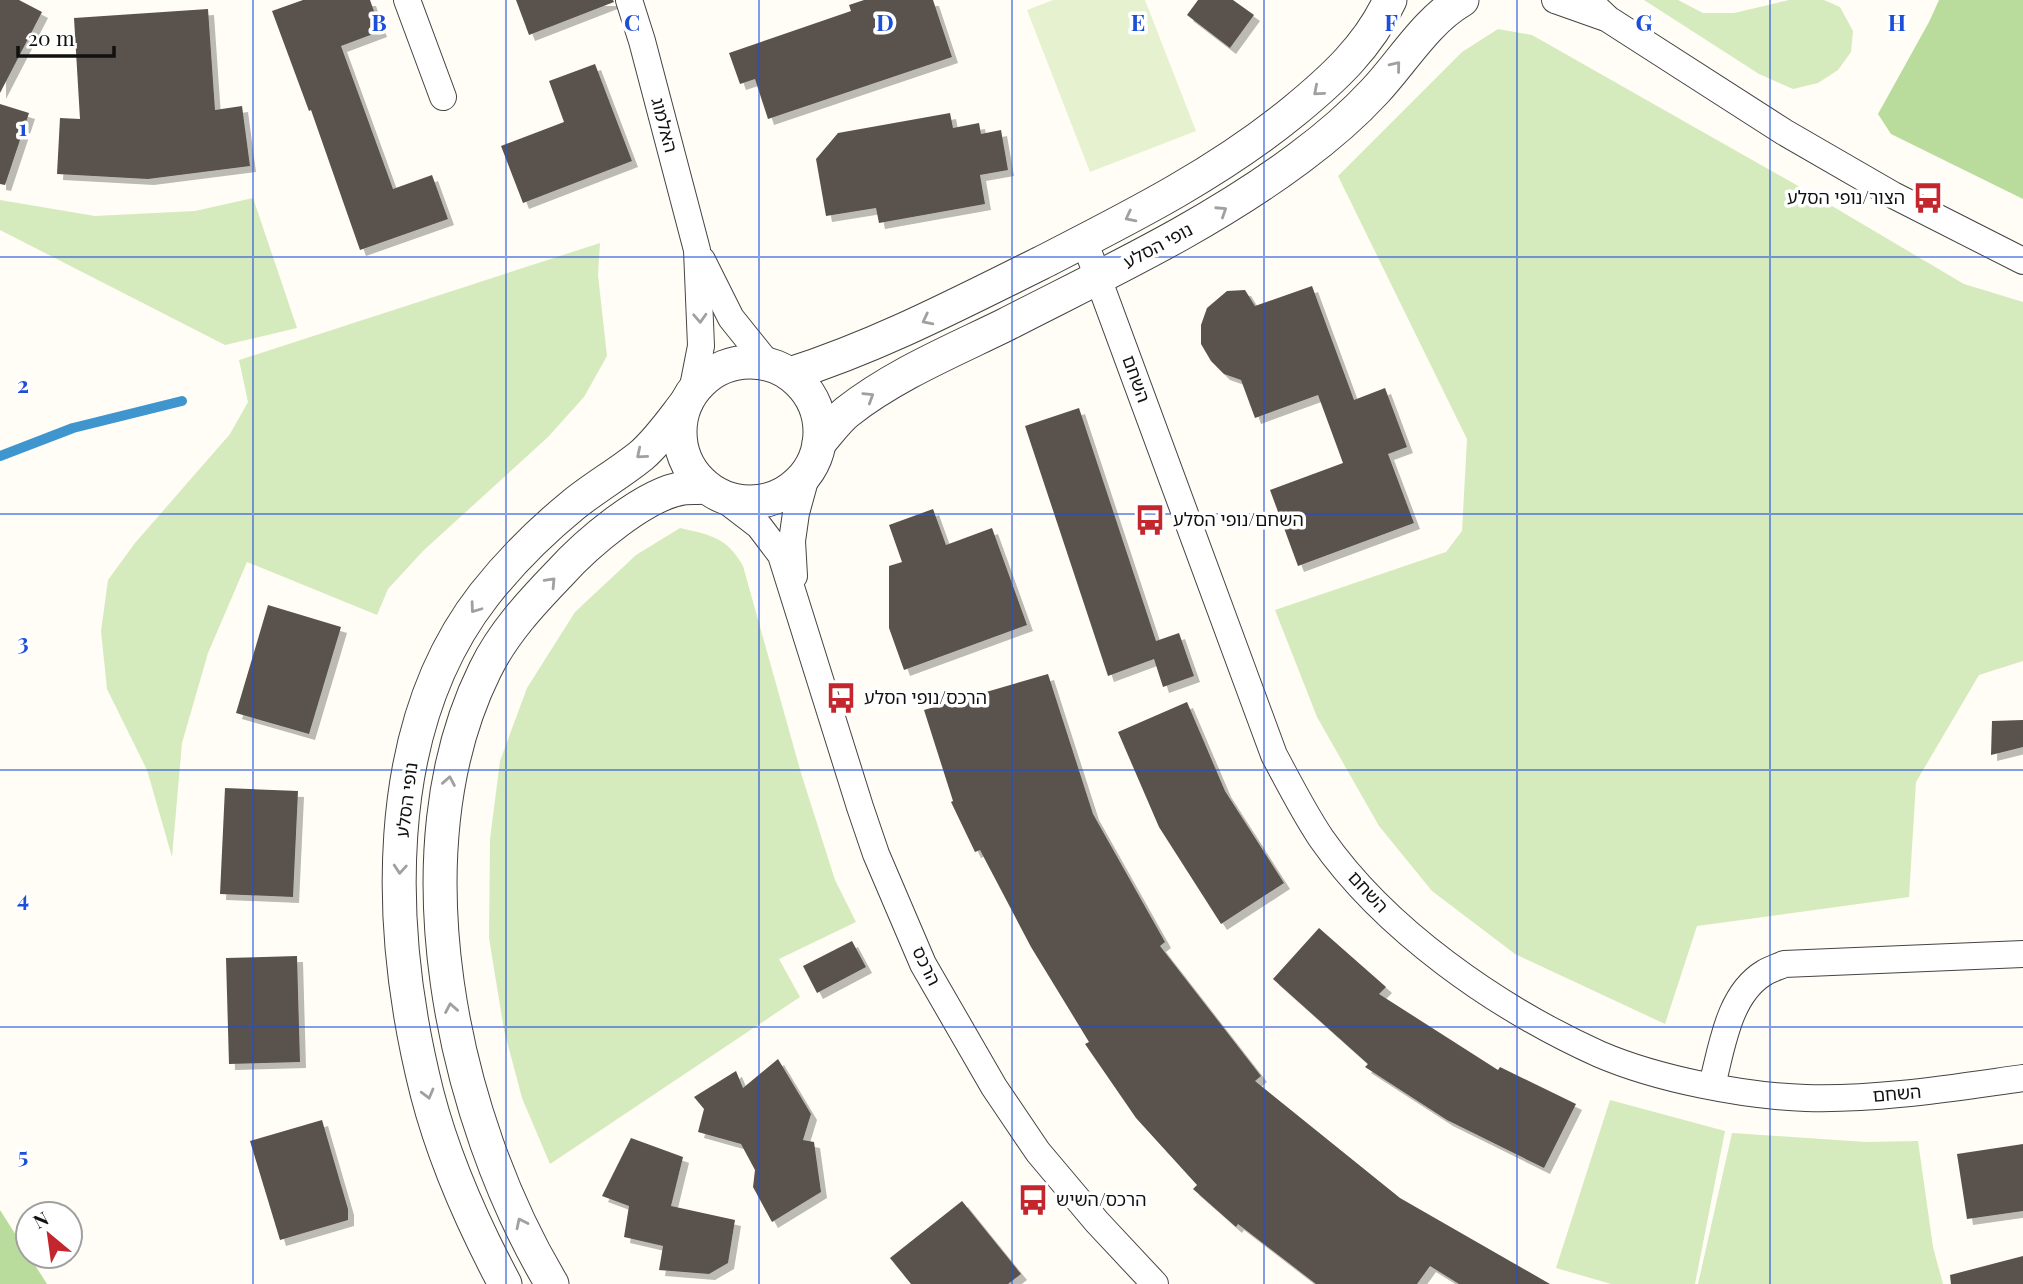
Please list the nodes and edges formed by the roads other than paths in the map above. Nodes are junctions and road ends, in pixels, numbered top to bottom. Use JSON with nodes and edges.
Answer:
{"nodes":[{"id":1,"x":407,"y":0,"type":"edge"},
{"id":2,"x":629,"y":0,"type":"edge"},
{"id":3,"x":1390,"y":0,"type":"edge"},
{"id":4,"x":1462,"y":0,"type":"edge"},
{"id":5,"x":1555,"y":0,"type":"edge"},
{"id":6,"x":1588,"y":0,"type":"edge"},
{"id":7,"x":1608,"y":19,"type":"junction"},
{"id":8,"x":443,"y":97,"type":"dead end"},
{"id":9,"x":1084,"y":240,"type":"junction"},
{"id":10,"x":696,"y":250,"type":"junction"},
{"id":11,"x":2023,"y":261,"type":"edge"},
{"id":12,"x":1099,"y":277,"type":"junction"},
{"id":13,"x":779,"y":369,"type":"junction"},
{"id":14,"x":689,"y":397,"type":"junction"},
{"id":15,"x":813,"y":458,"type":"junction"},
{"id":16,"x":713,"y":492,"type":"junction"},
{"id":17,"x":794,"y":595,"type":"junction"},
{"id":18,"x":2023,"y":954,"type":"edge"},
{"id":19,"x":2023,"y":1078,"type":"edge"},
{"id":20,"x":1712,"y":1085,"type":"junction"},
{"id":21,"x":505,"y":1284,"type":"edge"},
{"id":22,"x":552,"y":1284,"type":"edge"},
{"id":23,"x":1155,"y":1284,"type":"edge"}],
"edges":[{"from":1,"to":8,"type":"street"},
{"from":2,"to":10,"type":"street","name":"האלמוג"},
{"from":3,"to":9,"type":"street","one_way":true},
{"from":12,"to":4,"type":"street","name":"נופי הסלע","one_way":true},
{"from":5,"to":7,"type":"street"},
{"from":6,"to":7,"type":"street"},
{"from":7,"to":11,"type":"street"},
{"from":9,"to":12,"type":"street","name":"השחם"},
{"from":9,"to":13,"type":"street","one_way":true},
{"from":10,"to":13,"type":"street","name":"האלמוג"},
{"from":10,"to":14,"type":"street","name":"האלמוג","one_way":true},
{"from":15,"to":12,"type":"street","name":"נופי הסלע","one_way":true},
{"from":12,"to":20,"type":"street","name":"השחם"},
{"from":13,"to":14,"type":"street"},
{"from":13,"to":15,"type":"street"},
{"from":14,"to":16,"type":"street"},
{"from":14,"to":21,"type":"street","name":"נופי הסלע","one_way":true},
{"from":15,"to":16,"type":"street"},
{"from":15,"to":17,"type":"street","name":"הרכס"},
{"from":16,"to":17,"type":"street","name":"הרכס"},
{"from":22,"to":16,"type":"street","one_way":true},
{"from":17,"to":23,"type":"street","name":"הרכס"},
{"from":18,"to":20,"type":"street"},
{"from":19,"to":20,"type":"street","name":"השחם"}]}
